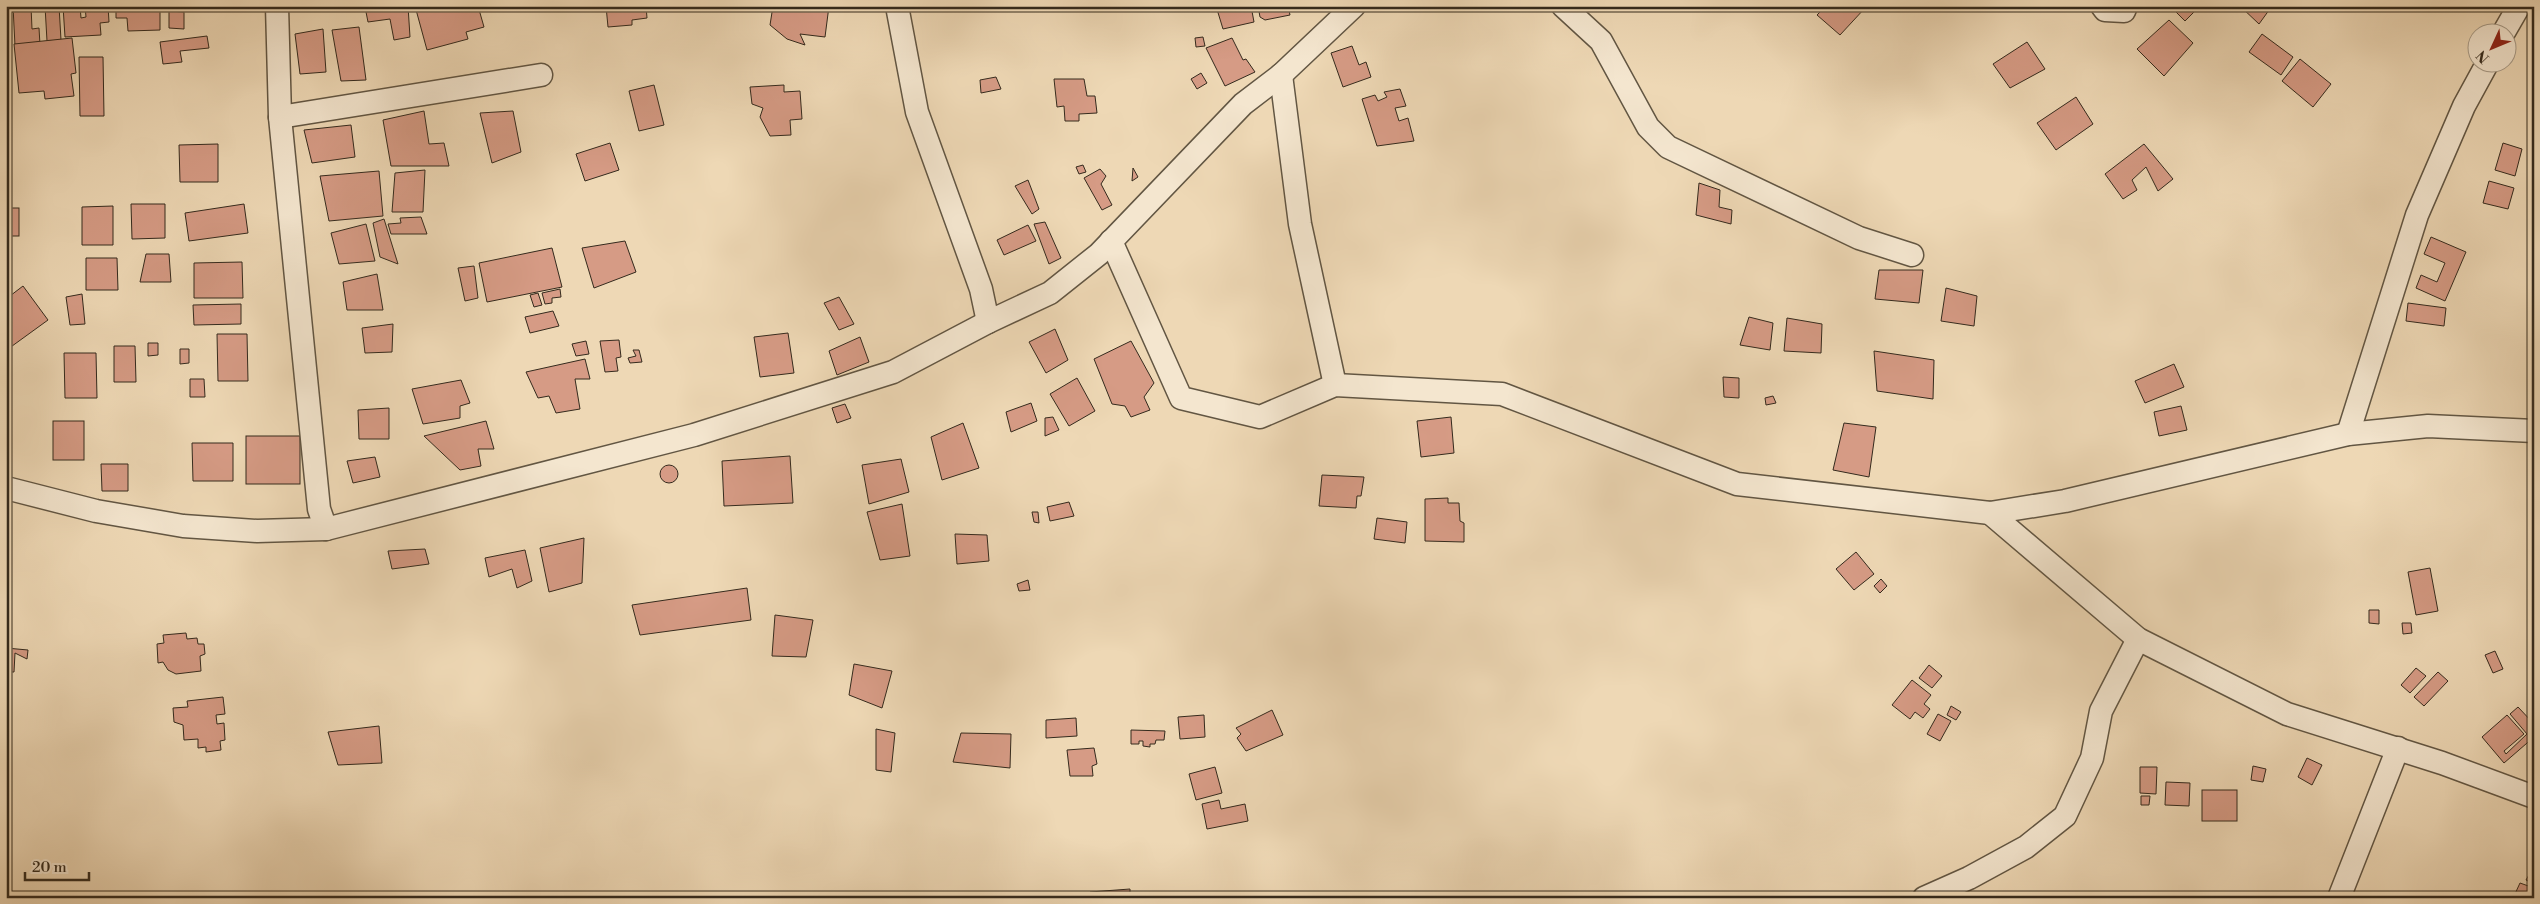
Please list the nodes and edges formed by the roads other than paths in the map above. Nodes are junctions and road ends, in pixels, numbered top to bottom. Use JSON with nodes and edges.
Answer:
{"nodes":[{"id":1,"x":277,"y":6,"type":"edge"},
{"id":2,"x":898,"y":6,"type":"edge"},
{"id":3,"x":1354,"y":6,"type":"edge"},
{"id":4,"x":1563,"y":6,"type":"edge"},
{"id":5,"x":2102,"y":6,"type":"edge"},
{"id":6,"x":2126,"y":6,"type":"edge"},
{"id":7,"x":2519,"y":6,"type":"edge"},
{"id":8,"x":2510,"y":22,"type":"edge"},
{"id":9,"x":2483,"y":72,"type":"edge"},
{"id":10,"x":541,"y":75,"type":"dead end"},
{"id":11,"x":1281,"y":75,"type":"junction"},
{"id":12,"x":280,"y":117,"type":"junction"},
{"id":13,"x":1111,"y":241,"type":"junction"},
{"id":14,"x":1912,"y":255,"type":"dead end"},
{"id":15,"x":988,"y":322,"type":"junction"},
{"id":16,"x":1335,"y":385,"type":"junction"},
{"id":17,"x":2534,"y":431,"type":"edge"},
{"id":18,"x":2348,"y":434,"type":"junction"},
{"id":19,"x":6,"y":488,"type":"edge"},
{"id":20,"x":1990,"y":513,"type":"junction"},
{"id":21,"x":326,"y":528,"type":"junction"},
{"id":22,"x":2138,"y":639,"type":"junction"},
{"id":23,"x":2398,"y":748,"type":"junction"},
{"id":24,"x":2534,"y":797,"type":"edge"},
{"id":25,"x":1924,"y":898,"type":"edge"},
{"id":26,"x":2339,"y":898,"type":"edge"}],
"edges":[{"from":1,"to":12,"type":"street"},
{"from":2,"to":15,"type":"street"},
{"from":3,"to":11,"type":"street"},
{"from":4,"to":14,"type":"street"},
{"from":5,"to":6,"type":"street"},
{"from":7,"to":8,"type":"street"},
{"from":9,"to":18,"type":"street"},
{"from":10,"to":12,"type":"street"},
{"from":11,"to":13,"type":"street"},
{"from":11,"to":16,"type":"street"},
{"from":12,"to":21,"type":"street"},
{"from":13,"to":15,"type":"street"},
{"from":13,"to":16,"type":"street"},
{"from":15,"to":21,"type":"street"},
{"from":16,"to":20,"type":"street"},
{"from":17,"to":18,"type":"street"},
{"from":18,"to":20,"type":"street"},
{"from":19,"to":21,"type":"street"},
{"from":20,"to":22,"type":"street"},
{"from":22,"to":23,"type":"street"},
{"from":22,"to":25,"type":"street"},
{"from":23,"to":24,"type":"street"},
{"from":23,"to":26,"type":"street"}]}
